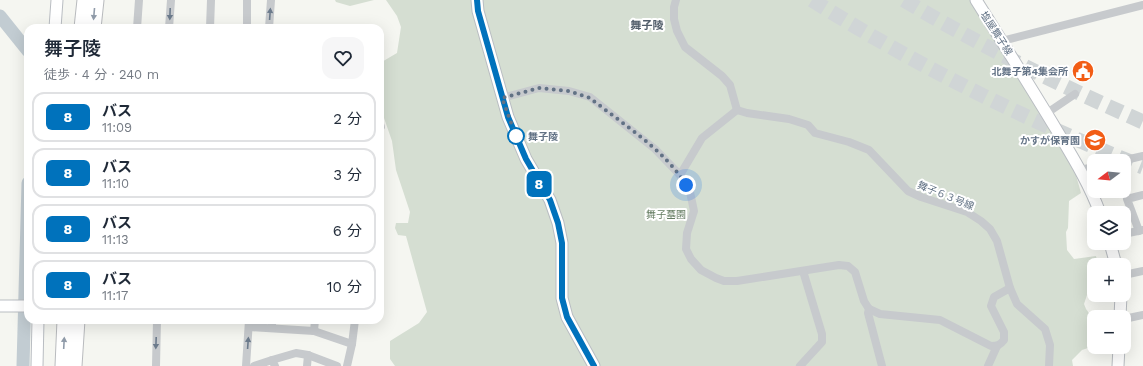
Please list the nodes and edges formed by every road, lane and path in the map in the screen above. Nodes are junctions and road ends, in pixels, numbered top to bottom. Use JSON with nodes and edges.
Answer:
{"nodes":[{"id":1,"x":57,"y":0,"type":"edge"},
{"id":2,"x":85,"y":0,"type":"edge"},
{"id":3,"x":96,"y":0,"type":"edge"},
{"id":4,"x":139,"y":0,"type":"edge"},
{"id":5,"x":171,"y":0,"type":"edge"},
{"id":6,"x":211,"y":0,"type":"edge"},
{"id":7,"x":247,"y":0,"type":"edge"},
{"id":8,"x":271,"y":0,"type":"edge"},
{"id":9,"x":477,"y":0,"type":"edge"},
{"id":10,"x":676,"y":0,"type":"edge"},
{"id":11,"x":976,"y":0,"type":"edge"},
{"id":12,"x":1143,"y":5,"type":"edge"},
{"id":13,"x":55,"y":24,"type":"edge"},
{"id":14,"x":82,"y":24,"type":"edge"},
{"id":15,"x":93,"y":24,"type":"edge"},
{"id":16,"x":137,"y":24,"type":"edge"},
{"id":17,"x":169,"y":24,"type":"edge"},
{"id":18,"x":210,"y":24,"type":"edge"},
{"id":19,"x":247,"y":24,"type":"edge"},
{"id":20,"x":269,"y":24,"type":"edge"},
{"id":21,"x":1002,"y":41,"type":"junction"},
{"id":22,"x":1074,"y":94,"type":"dead end"},
{"id":23,"x":502,"y":98,"type":"junction"},
{"id":24,"x":737,"y":110,"type":"junction"},
{"id":25,"x":1047,"y":113,"type":"junction"},
{"id":26,"x":1143,"y":156,"type":"edge"},
{"id":27,"x":1131,"y":159,"type":"edge"},
{"id":28,"x":1087,"y":168,"type":"edge"},
{"id":29,"x":1080,"y":170,"type":"junction"},
{"id":30,"x":680,"y":175,"type":"junction"},
{"id":31,"x":1143,"y":195,"type":"edge"},
{"id":32,"x":1098,"y":206,"type":"edge"},
{"id":33,"x":1141,"y":230,"type":"edge"},
{"id":34,"x":1131,"y":232,"type":"edge"},
{"id":35,"x":803,"y":271,"type":"junction"},
{"id":36,"x":1143,"y":271,"type":"edge"},
{"id":37,"x":1131,"y":274,"type":"edge"},
{"id":38,"x":1010,"y":288,"type":"junction"},
{"id":39,"x":0,"y":306,"type":"edge"},
{"id":40,"x":24,"y":306,"type":"edge"},
{"id":41,"x":869,"y":309,"type":"junction"},
{"id":42,"x":1143,"y":315,"type":"edge"},
{"id":43,"x":1131,"y":318,"type":"edge"},
{"id":44,"x":38,"y":324,"type":"edge"},
{"id":45,"x":65,"y":324,"type":"edge"},
{"id":46,"x":76,"y":324,"type":"edge"},
{"id":47,"x":157,"y":324,"type":"edge"},
{"id":48,"x":249,"y":324,"type":"edge"},
{"id":49,"x":272,"y":324,"type":"edge"},
{"id":50,"x":315,"y":324,"type":"edge"},
{"id":51,"x":354,"y":324,"type":"edge"},
{"id":52,"x":314,"y":330,"type":"junction"},
{"id":53,"x":352,"y":344,"type":"junction"},
{"id":54,"x":997,"y":346,"type":"junction"},
{"id":55,"x":1119,"y":354,"type":"edge"},
{"id":56,"x":308,"y":355,"type":"junction"},
{"id":57,"x":273,"y":363,"type":"edge"},
{"id":58,"x":36,"y":366,"type":"edge"},
{"id":59,"x":63,"y":366,"type":"edge"},
{"id":60,"x":74,"y":366,"type":"edge"},
{"id":61,"x":156,"y":366,"type":"edge"},
{"id":62,"x":246,"y":366,"type":"edge"},
{"id":63,"x":254,"y":366,"type":"edge"},
{"id":64,"x":307,"y":366,"type":"edge"},
{"id":65,"x":338,"y":366,"type":"edge"},
{"id":66,"x":347,"y":366,"type":"edge"},
{"id":67,"x":594,"y":366,"type":"edge"},
{"id":68,"x":800,"y":366,"type":"edge"},
{"id":69,"x":882,"y":366,"type":"edge"},
{"id":70,"x":988,"y":366,"type":"edge"},
{"id":71,"x":1049,"y":366,"type":"edge"},
{"id":72,"x":1118,"y":366,"type":"edge"}],
"edges":[{"from":1,"to":13,"type":"street"},
{"from":2,"to":14,"type":"highway"},
{"from":3,"to":15,"type":"highway","one_way":true},
{"from":4,"to":16,"type":"street"},
{"from":5,"to":17,"type":"street","one_way":true},
{"from":6,"to":18,"type":"street"},
{"from":7,"to":19,"type":"street"},
{"from":20,"to":8,"type":"street","one_way":true},
{"from":9,"to":23,"type":"street"},
{"from":10,"to":24,"type":"street"},
{"from":11,"to":21,"type":"street","name":"塩屋舞子線"},
{"from":12,"to":21,"type":"street"},
{"from":21,"to":25,"type":"street","name":"塩屋舞子線"},
{"from":22,"to":25,"type":"street"},
{"from":23,"to":30,"type":"street"},
{"from":23,"to":67,"type":"street"},
{"from":24,"to":30,"type":"street"},
{"from":24,"to":38,"type":"street","name":"舞子６３号線"},
{"from":25,"to":29,"type":"street","name":"塩屋舞子線"},
{"from":26,"to":27,"type":"street"},
{"from":28,"to":29,"type":"street"},
{"from":29,"to":32,"type":"street","name":"塩屋舞子線"},
{"from":30,"to":35,"type":"street"},
{"from":31,"to":33,"type":"street"},
{"from":33,"to":34,"type":"street"},
{"from":35,"to":41,"type":"street"},
{"from":35,"to":68,"type":"street"},
{"from":36,"to":37,"type":"street"},
{"from":38,"to":54,"type":"street"},
{"from":38,"to":71,"type":"street","name":"舞子６３号線"},
{"from":39,"to":40,"type":"street"},
{"from":41,"to":54,"type":"street"},
{"from":41,"to":69,"type":"street"},
{"from":42,"to":43,"type":"street"},
{"from":44,"to":58,"type":"street"},
{"from":59,"to":45,"type":"highway","one_way":true},
{"from":46,"to":60,"type":"highway"},
{"from":47,"to":61,"type":"street","one_way":true},
{"from":48,"to":49,"type":"street"},
{"from":62,"to":48,"type":"street","one_way":true},
{"from":49,"to":52,"type":"street"},
{"from":50,"to":52,"type":"street"},
{"from":51,"to":53,"type":"street"},
{"from":52,"to":53,"type":"street"},
{"from":53,"to":66,"type":"street"},
{"from":54,"to":70,"type":"street"},
{"from":55,"to":72,"type":"street"},
{"from":56,"to":57,"type":"street"},
{"from":56,"to":64,"type":"street"},
{"from":56,"to":65,"type":"street"},
{"from":57,"to":63,"type":"street"}]}
